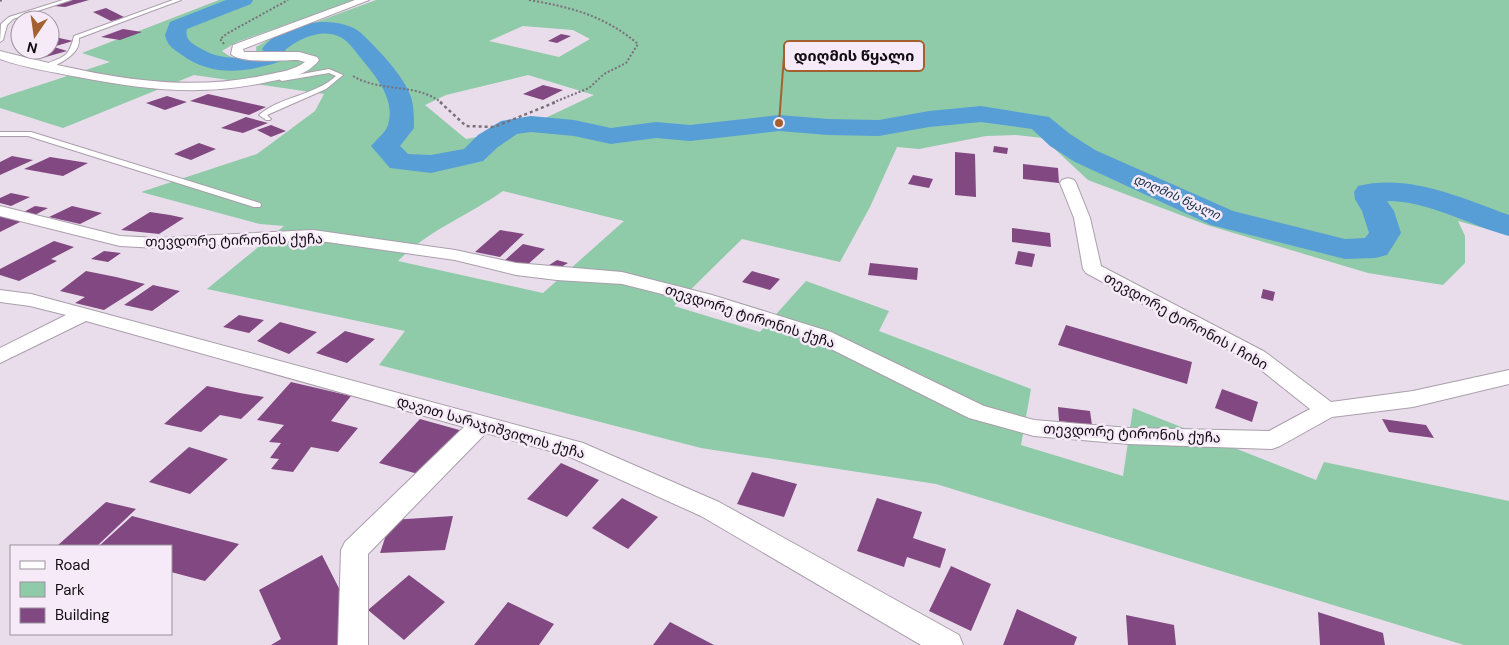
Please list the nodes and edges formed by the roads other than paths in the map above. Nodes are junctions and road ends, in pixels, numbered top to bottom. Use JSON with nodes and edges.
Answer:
{"nodes":[{"id":1,"x":68,"y":0,"type":"edge"},
{"id":2,"x":178,"y":0,"type":"edge"},
{"id":3,"x":364,"y":0,"type":"edge"},
{"id":4,"x":0,"y":40,"type":"edge"},
{"id":5,"x":0,"y":55,"type":"edge"},
{"id":6,"x":43,"y":68,"type":"junction"},
{"id":7,"x":196,"y":86,"type":"junction"},
{"id":8,"x":268,"y":119,"type":"dead end"},
{"id":9,"x":0,"y":134,"type":"edge"},
{"id":10,"x":1068,"y":182,"type":"dead end"},
{"id":11,"x":257,"y":205,"type":"dead end"},
{"id":12,"x":0,"y":211,"type":"edge"},
{"id":13,"x":0,"y":296,"type":"edge"},
{"id":14,"x":84,"y":314,"type":"junction"},
{"id":15,"x":0,"y":356,"type":"edge"},
{"id":16,"x":1509,"y":377,"type":"edge"},
{"id":17,"x":1327,"y":410,"type":"junction"},
{"id":18,"x":482,"y":423,"type":"junction"},
{"id":19,"x":354,"y":645,"type":"edge"},
{"id":20,"x":948,"y":645,"type":"edge"}],
"edges":[{"from":1,"to":4,"type":"lane"},
{"from":2,"to":6,"type":"lane"},
{"from":3,"to":7,"type":"street"},
{"from":5,"to":6,"type":"street"},
{"from":6,"to":7,"type":"street"},
{"from":7,"to":8,"type":"lane"},
{"from":9,"to":11,"type":"lane"},
{"from":10,"to":17,"type":"street","name":"თევდორე ტირონის I ჩიხი"},
{"from":12,"to":17,"type":"street","name":"თევდორე ტირონის ქუჩა"},
{"from":13,"to":14,"type":"street","name":"დავით სარაჯიშვილის ქუჩა"},
{"from":14,"to":15,"type":"street"},
{"from":14,"to":18,"type":"street","name":"დავით სარაჯიშვილის ქუჩა"},
{"from":16,"to":17,"type":"street","name":"თევდორე ტირონის ქუჩა"},
{"from":18,"to":19,"type":"street"},
{"from":18,"to":20,"type":"street","name":"დავით სარაჯიშვილის ქუჩა"}]}
